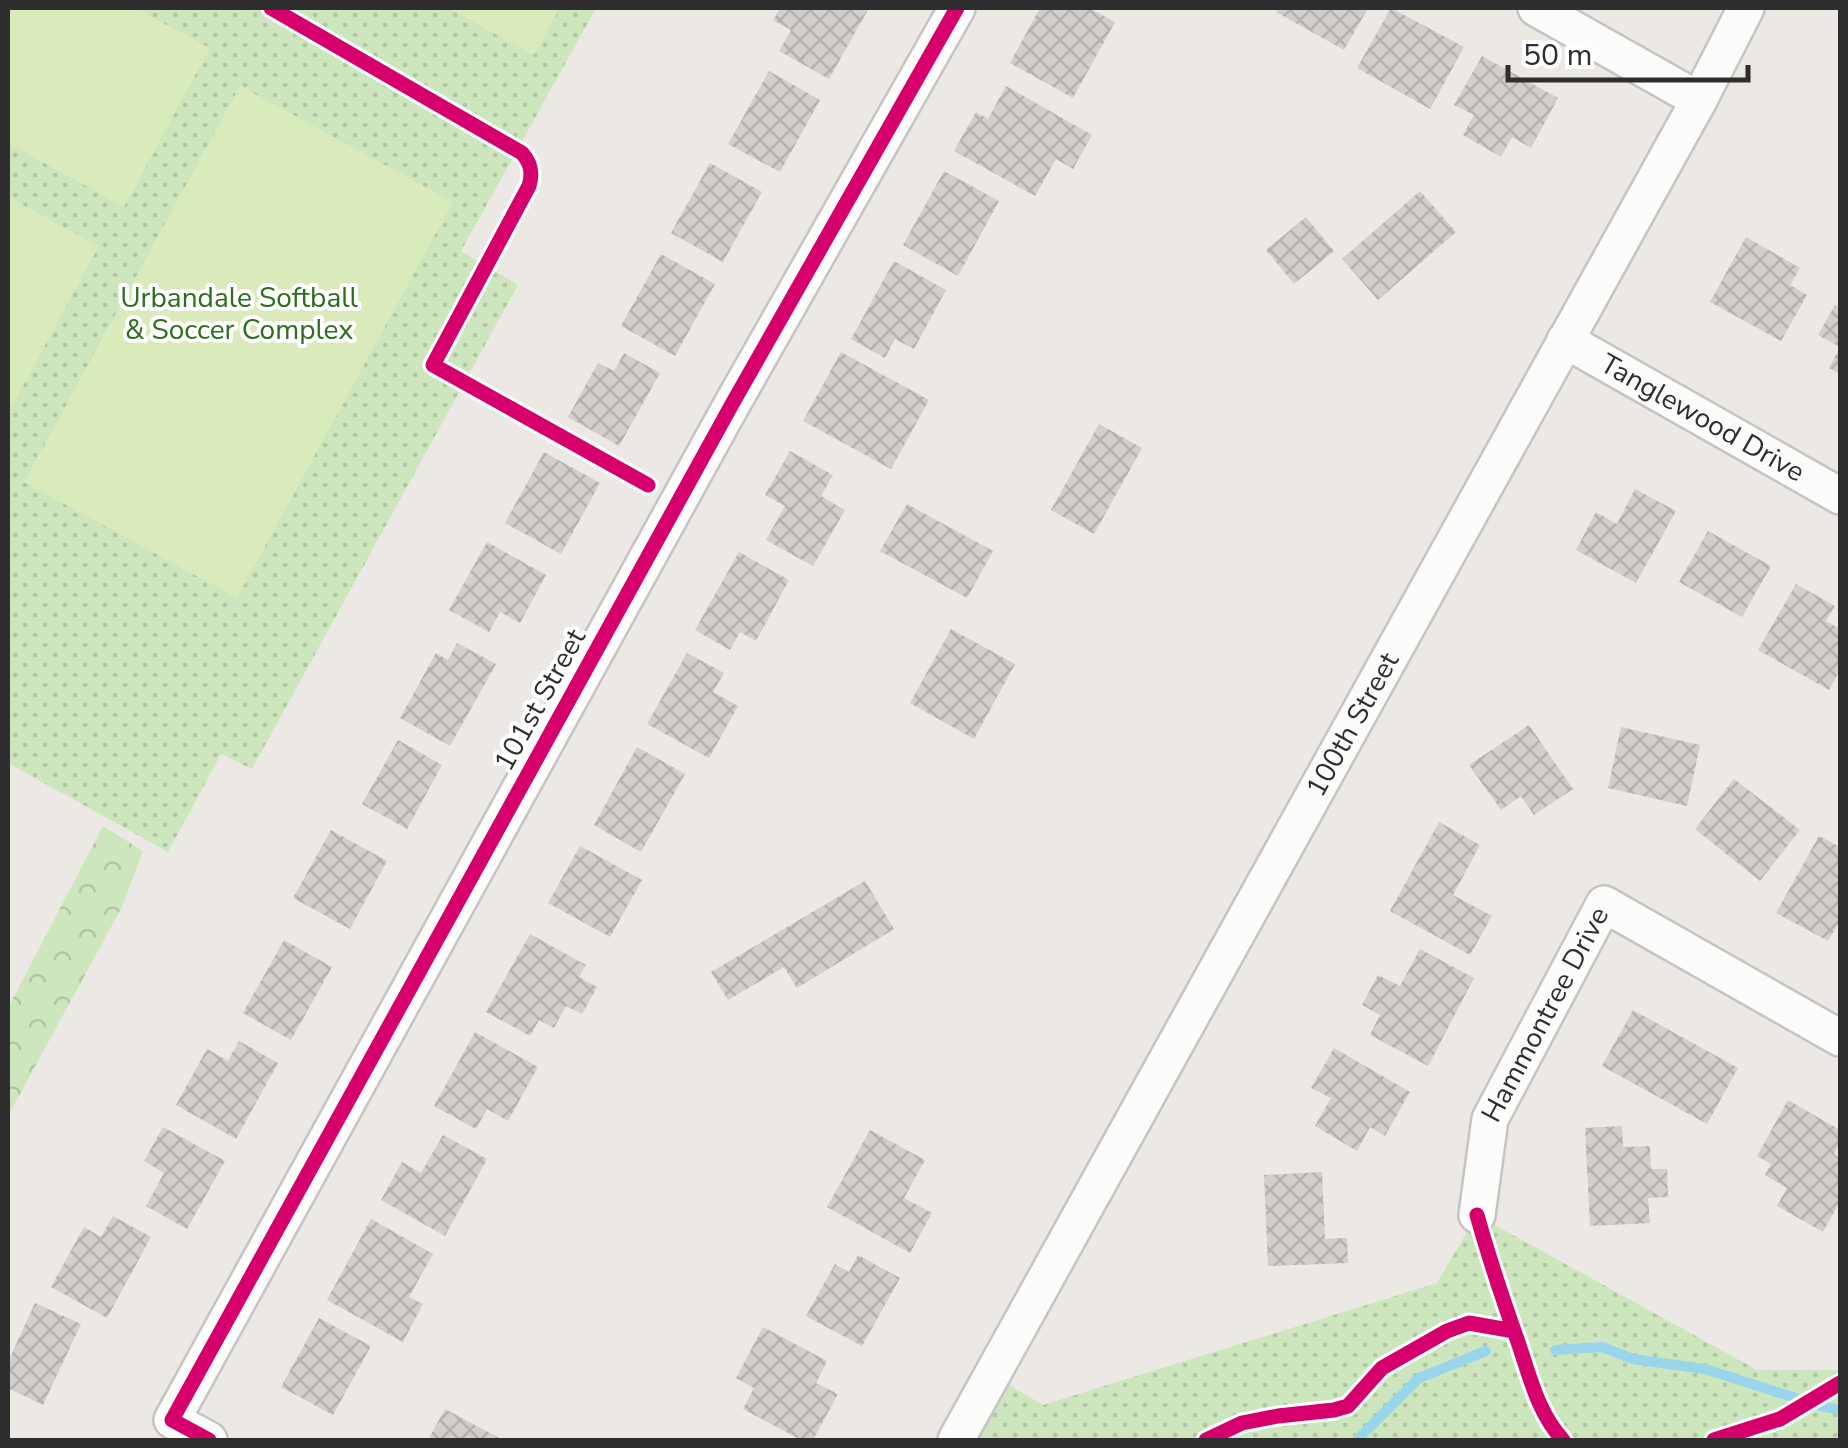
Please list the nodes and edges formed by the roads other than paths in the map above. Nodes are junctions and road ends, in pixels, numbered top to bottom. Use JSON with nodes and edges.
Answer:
{"nodes":[{"id":1,"x":957,"y":8,"type":"edge"},
{"id":2,"x":1536,"y":8,"type":"edge"},
{"id":3,"x":1746,"y":8,"type":"edge"},
{"id":4,"x":1699,"y":100,"type":"junction"},
{"id":5,"x":1565,"y":340,"type":"junction"},
{"id":6,"x":1840,"y":496,"type":"edge"},
{"id":7,"x":1840,"y":1038,"type":"edge"},
{"id":8,"x":1477,"y":1215,"type":"dead end"},
{"id":9,"x":209,"y":1440,"type":"edge"},
{"id":10,"x":956,"y":1440,"type":"edge"}],
"edges":[{"from":1,"to":9,"type":"street","name":"101st Street"},
{"from":2,"to":4,"type":"street"},
{"from":3,"to":4,"type":"street","name":"100th Street"},
{"from":4,"to":5,"type":"street","name":"100th Street"},
{"from":5,"to":6,"type":"street","name":"Tanglewood Drive"},
{"from":5,"to":10,"type":"street","name":"100th Street"},
{"from":7,"to":8,"type":"street","name":"Hammontree Drive"}]}
